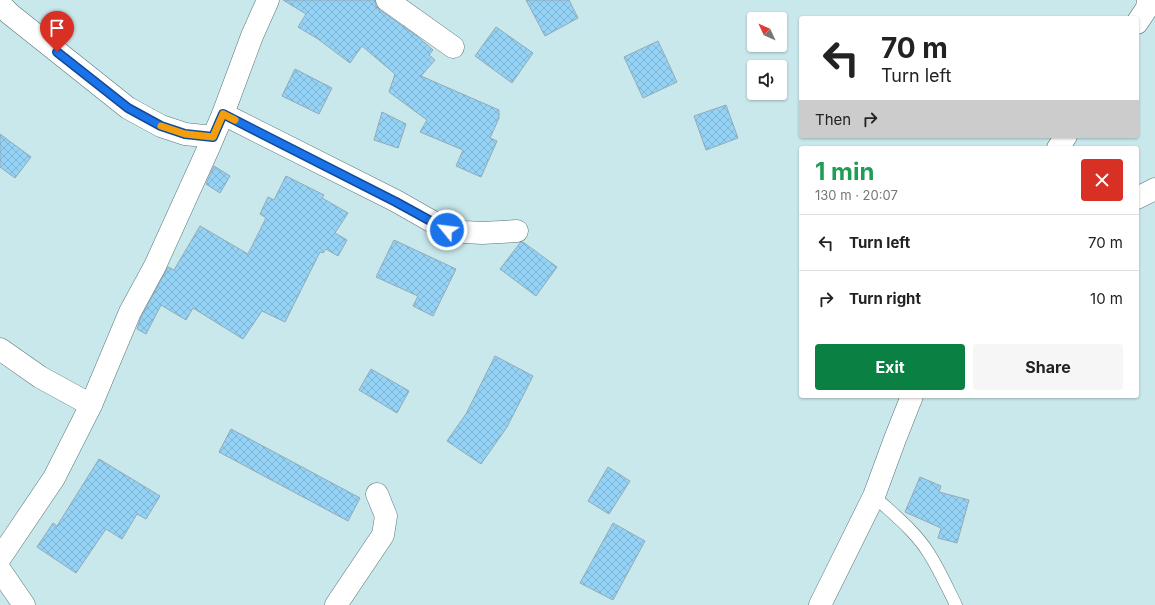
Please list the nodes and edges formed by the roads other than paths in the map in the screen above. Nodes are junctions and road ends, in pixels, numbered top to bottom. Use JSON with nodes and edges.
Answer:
{"nodes":[{"id":1,"x":268,"y":0,"type":"edge"},
{"id":2,"x":387,"y":0,"type":"edge"},
{"id":3,"x":1148,"y":0,"type":"edge"},
{"id":4,"x":0,"y":4,"type":"edge"},
{"id":5,"x":1139,"y":20,"type":"edge"},
{"id":6,"x":453,"y":47,"type":"dead end"},
{"id":7,"x":223,"y":114,"type":"junction"},
{"id":8,"x":213,"y":137,"type":"junction"},
{"id":9,"x":1155,"y":190,"type":"edge"},
{"id":10,"x":1139,"y":197,"type":"edge"},
{"id":11,"x":518,"y":231,"type":"dead end"},
{"id":12,"x":0,"y":349,"type":"edge"},
{"id":13,"x":911,"y":398,"type":"edge"},
{"id":14,"x":91,"y":405,"type":"junction"},
{"id":15,"x":377,"y":494,"type":"dead end"},
{"id":16,"x":874,"y":496,"type":"junction"},
{"id":17,"x":0,"y":558,"type":"edge"},
{"id":18,"x":0,"y":570,"type":"edge"},
{"id":19,"x":24,"y":605,"type":"edge"},
{"id":20,"x":336,"y":605,"type":"edge"},
{"id":21,"x":820,"y":605,"type":"edge"},
{"id":22,"x":956,"y":605,"type":"edge"}],
"edges":[{"from":1,"to":7,"type":"street"},
{"from":2,"to":6,"type":"street"},
{"from":3,"to":5,"type":"street"},
{"from":4,"to":8,"type":"street"},
{"from":7,"to":8,"type":"street"},
{"from":7,"to":11,"type":"street"},
{"from":8,"to":14,"type":"street"},
{"from":9,"to":10,"type":"street"},
{"from":12,"to":14,"type":"street"},
{"from":13,"to":16,"type":"street"},
{"from":14,"to":17,"type":"street"},
{"from":15,"to":20,"type":"street"},
{"from":16,"to":21,"type":"street"},
{"from":16,"to":22,"type":"lane"},
{"from":18,"to":19,"type":"street"}]}
